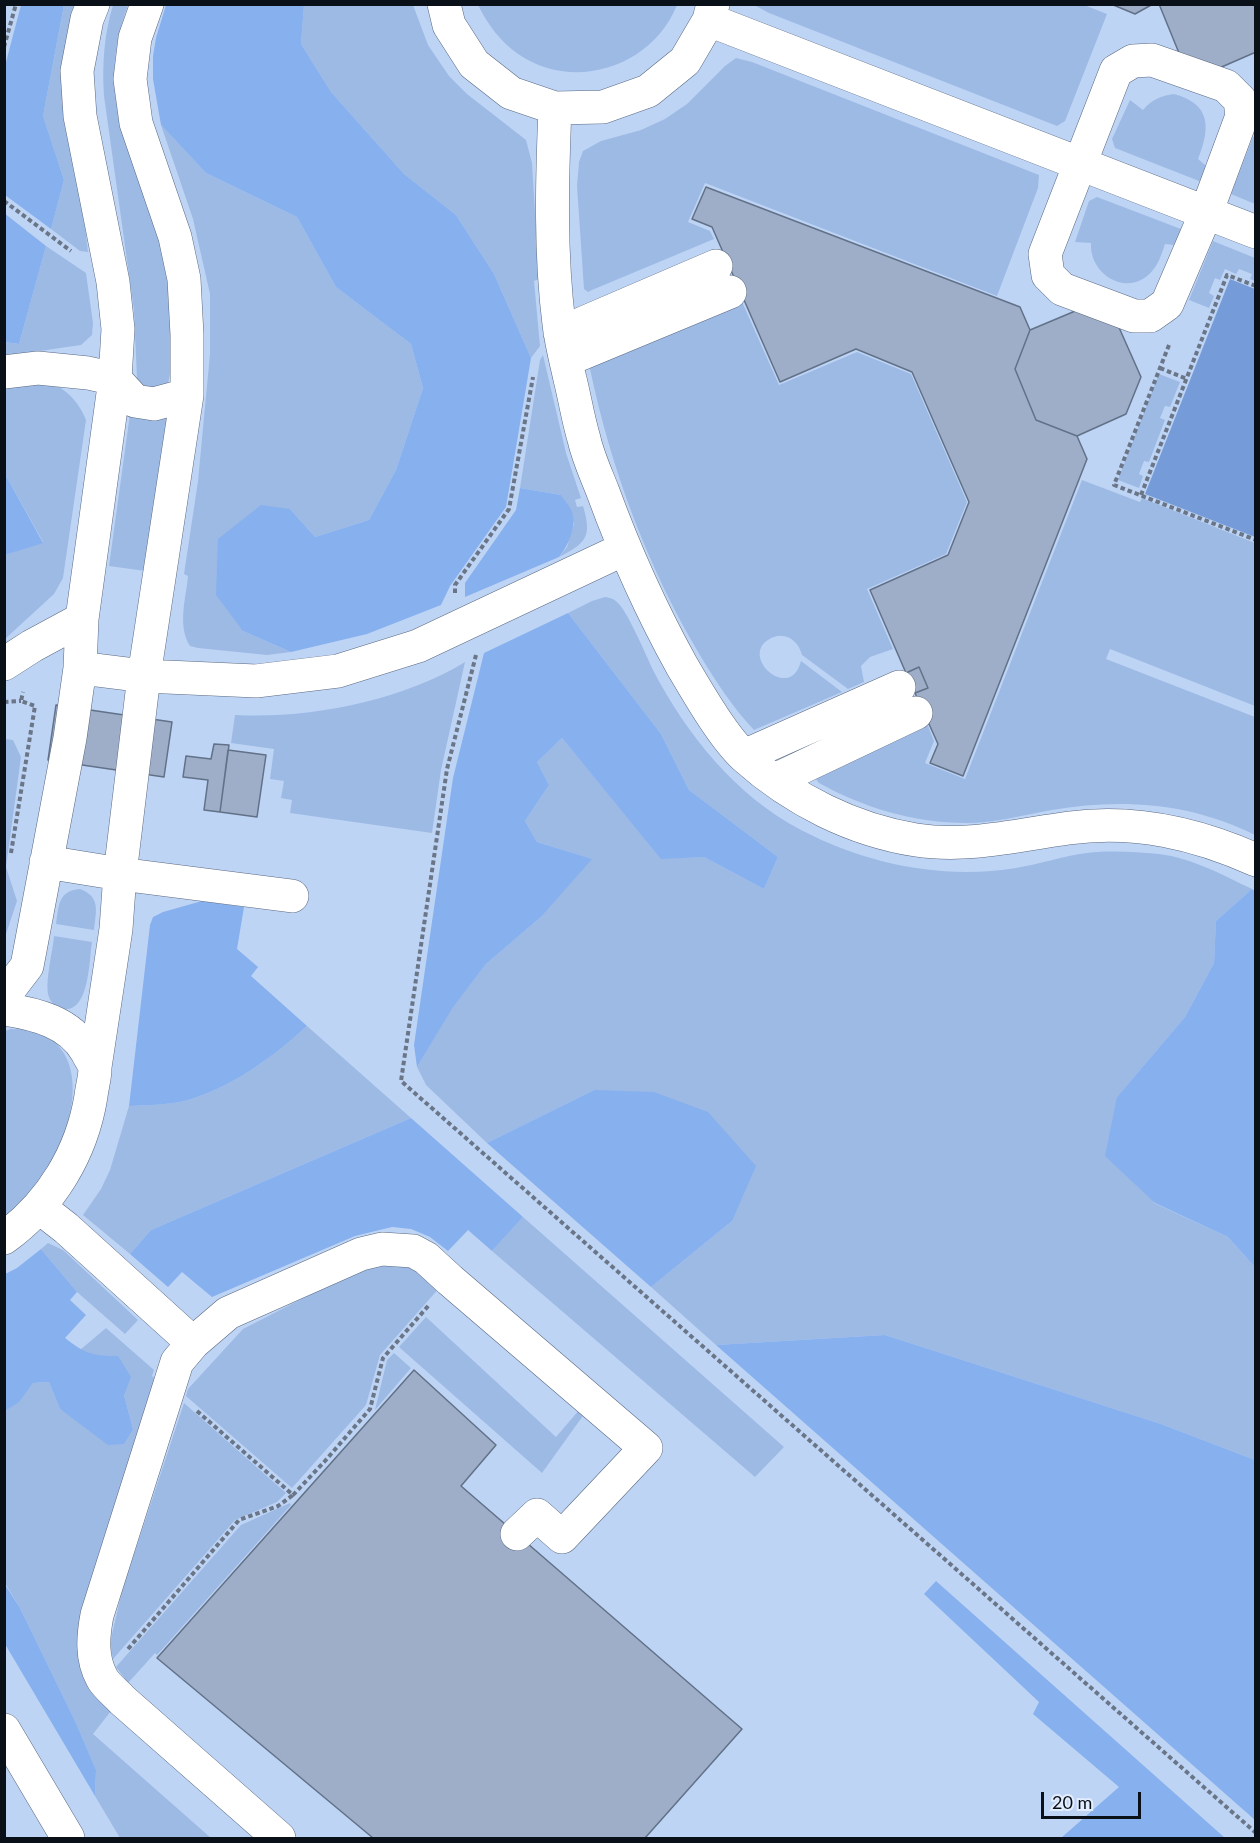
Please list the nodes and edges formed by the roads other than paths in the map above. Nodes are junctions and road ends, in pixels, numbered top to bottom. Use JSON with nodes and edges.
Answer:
{"nodes":[{"id":1,"x":93,"y":4,"type":"edge"},
{"id":2,"x":147,"y":4,"type":"edge"},
{"id":3,"x":444,"y":4,"type":"edge"},
{"id":4,"x":711,"y":12,"type":"edge"},
{"id":5,"x":555,"y":108,"type":"junction"},
{"id":6,"x":1080,"y":163,"type":"junction"},
{"id":7,"x":1206,"y":213,"type":"junction"},
{"id":8,"x":1256,"y":232,"type":"edge"},
{"id":9,"x":723,"y":279,"type":"dead end"},
{"id":10,"x":562,"y":340,"type":"junction"},
{"id":11,"x":4,"y":372,"type":"edge"},
{"id":12,"x":115,"y":380,"type":"junction"},
{"id":13,"x":187,"y":395,"type":"junction"},
{"id":14,"x":624,"y":549,"type":"junction"},
{"id":15,"x":82,"y":619,"type":"junction"},
{"id":16,"x":4,"y":664,"type":"edge"},
{"id":17,"x":80,"y":668,"type":"junction"},
{"id":18,"x":144,"y":676,"type":"junction"},
{"id":19,"x":744,"y":756,"type":"junction"},
{"id":20,"x":775,"y":780,"type":"junction"},
{"id":21,"x":1256,"y":860,"type":"edge"},
{"id":22,"x":46,"y":862,"type":"junction"},
{"id":23,"x":120,"y":874,"type":"junction"},
{"id":24,"x":292,"y":896,"type":"dead end"},
{"id":25,"x":4,"y":996,"type":"edge"},
{"id":26,"x":4,"y":1009,"type":"edge"},
{"id":27,"x":95,"y":1067,"type":"junction"},
{"id":28,"x":39,"y":1207,"type":"junction"},
{"id":29,"x":4,"y":1238,"type":"edge"},
{"id":30,"x":193,"y":1343,"type":"junction"},
{"id":31,"x":517,"y":1534,"type":"dead end"},
{"id":32,"x":4,"y":1730,"type":"edge"},
{"id":33,"x":68,"y":1839,"type":"edge"},
{"id":34,"x":279,"y":1839,"type":"edge"}],
"edges":[{"from":1,"to":12,"type":"street"},
{"from":2,"to":13,"type":"street"},
{"from":3,"to":5,"type":"street"},
{"from":4,"to":5,"type":"street"},
{"from":4,"to":6,"type":"street"},
{"from":5,"to":10,"type":"street"},
{"from":6,"to":7,"type":"street"},
{"from":6,"to":7,"type":"street"},
{"from":6,"to":7,"type":"street"},
{"from":7,"to":8,"type":"street"},
{"from":9,"to":10,"type":"street"},
{"from":10,"to":14,"type":"street"},
{"from":11,"to":12,"type":"street"},
{"from":12,"to":13,"type":"street"},
{"from":12,"to":15,"type":"street"},
{"from":13,"to":18,"type":"street"},
{"from":14,"to":18,"type":"street"},
{"from":14,"to":19,"type":"street"},
{"from":15,"to":16,"type":"street"},
{"from":15,"to":17,"type":"street"},
{"from":17,"to":18,"type":"street"},
{"from":17,"to":22,"type":"street"},
{"from":18,"to":23,"type":"street"},
{"from":19,"to":20,"type":"street"},
{"from":19,"to":20,"type":"street"},
{"from":20,"to":21,"type":"street"},
{"from":22,"to":23,"type":"street"},
{"from":22,"to":25,"type":"street"},
{"from":23,"to":24,"type":"street"},
{"from":23,"to":27,"type":"street"},
{"from":26,"to":27,"type":"street"},
{"from":27,"to":28,"type":"street"},
{"from":28,"to":29,"type":"street"},
{"from":28,"to":30,"type":"street"},
{"from":30,"to":31,"type":"street"},
{"from":30,"to":34,"type":"street"},
{"from":32,"to":33,"type":"street"}]}
